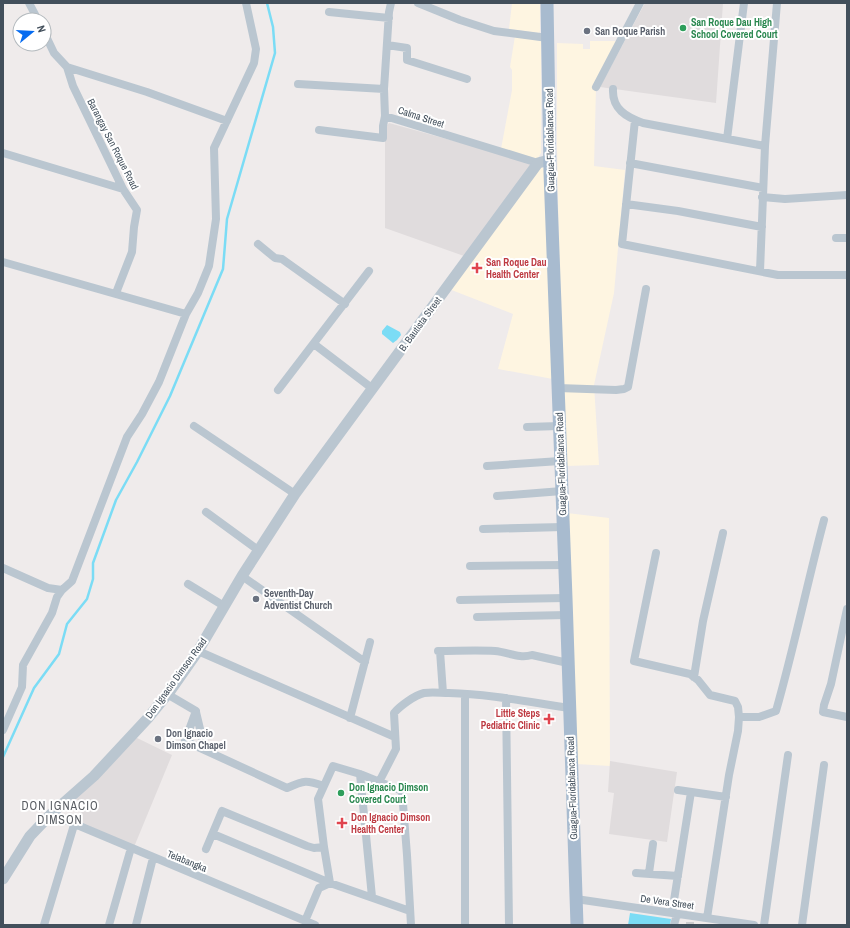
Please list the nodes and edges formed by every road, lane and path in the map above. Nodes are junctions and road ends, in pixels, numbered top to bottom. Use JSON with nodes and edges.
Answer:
{"nodes":[{"id":1,"x":29,"y":3,"type":"edge"},
{"id":2,"x":246,"y":3,"type":"edge"},
{"id":3,"x":391,"y":3,"type":"edge"},
{"id":4,"x":418,"y":3,"type":"edge"},
{"id":5,"x":547,"y":3,"type":"edge"},
{"id":6,"x":638,"y":3,"type":"edge"},
{"id":7,"x":744,"y":3,"type":"edge"},
{"id":8,"x":777,"y":3,"type":"edge"},
{"id":9,"x":34,"y":12,"type":"edge"},
{"id":10,"x":330,"y":12,"type":"dead end"},
{"id":11,"x":389,"y":18,"type":"junction"},
{"id":12,"x":548,"y":38,"type":"junction"},
{"id":13,"x":387,"y":44,"type":"junction"},
{"id":14,"x":52,"y":50,"type":"edge"},
{"id":15,"x":67,"y":67,"type":"junction"},
{"id":16,"x":467,"y":79,"type":"dead end"},
{"id":17,"x":298,"y":84,"type":"dead end"},
{"id":18,"x":596,"y":87,"type":"dead end"},
{"id":19,"x":384,"y":89,"type":"junction"},
{"id":20,"x":613,"y":89,"type":"dead end"},
{"id":21,"x":385,"y":116,"type":"junction"},
{"id":22,"x":635,"y":120,"type":"junction"},
{"id":23,"x":227,"y":121,"type":"junction"},
{"id":24,"x":319,"y":130,"type":"dead end"},
{"id":25,"x":727,"y":139,"type":"junction"},
{"id":26,"x":765,"y":146,"type":"junction"},
{"id":27,"x":3,"y":153,"type":"edge"},
{"id":28,"x":544,"y":162,"type":"junction"},
{"id":29,"x":630,"y":163,"type":"junction"},
{"id":30,"x":763,"y":188,"type":"junction"},
{"id":31,"x":123,"y":189,"type":"junction"},
{"id":32,"x":847,"y":195,"type":"edge"},
{"id":33,"x":762,"y":197,"type":"junction"},
{"id":34,"x":626,"y":204,"type":"junction"},
{"id":35,"x":762,"y":227,"type":"junction"},
{"id":36,"x":836,"y":238,"type":"dead end"},
{"id":37,"x":847,"y":238,"type":"edge"},
{"id":38,"x":258,"y":244,"type":"dead end"},
{"id":39,"x":3,"y":262,"type":"edge"},
{"id":40,"x":369,"y":271,"type":"dead end"},
{"id":41,"x":760,"y":271,"type":"junction"},
{"id":42,"x":847,"y":275,"type":"edge"},
{"id":43,"x":646,"y":289,"type":"dead end"},
{"id":44,"x":116,"y":293,"type":"junction"},
{"id":45,"x":345,"y":304,"type":"junction"},
{"id":46,"x":186,"y":314,"type":"junction"},
{"id":47,"x":314,"y":344,"type":"junction"},
{"id":48,"x":558,"y":388,"type":"junction"},
{"id":49,"x":373,"y":389,"type":"junction"},
{"id":50,"x":278,"y":390,"type":"dead end"},
{"id":51,"x":194,"y":426,"type":"dead end"},
{"id":52,"x":560,"y":426,"type":"junction"},
{"id":53,"x":527,"y":427,"type":"dead end"},
{"id":54,"x":560,"y":461,"type":"junction"},
{"id":55,"x":487,"y":466,"type":"dead end"},
{"id":56,"x":562,"y":491,"type":"junction"},
{"id":57,"x":295,"y":494,"type":"junction"},
{"id":58,"x":497,"y":496,"type":"dead end"},
{"id":59,"x":206,"y":512,"type":"dead end"},
{"id":60,"x":824,"y":520,"type":"dead end"},
{"id":61,"x":563,"y":528,"type":"junction"},
{"id":62,"x":483,"y":529,"type":"dead end"},
{"id":63,"x":723,"y":533,"type":"dead end"},
{"id":64,"x":258,"y":550,"type":"junction"},
{"id":65,"x":656,"y":553,"type":"dead end"},
{"id":66,"x":565,"y":565,"type":"junction"},
{"id":67,"x":470,"y":566,"type":"dead end"},
{"id":68,"x":3,"y":568,"type":"edge"},
{"id":69,"x":242,"y":576,"type":"junction"},
{"id":70,"x":188,"y":584,"type":"dead end"},
{"id":71,"x":62,"y":590,"type":"junction"},
{"id":72,"x":566,"y":598,"type":"junction"},
{"id":73,"x":460,"y":600,"type":"dead end"},
{"id":74,"x":224,"y":606,"type":"junction"},
{"id":75,"x":847,"y":609,"type":"edge"},
{"id":76,"x":567,"y":615,"type":"junction"},
{"id":77,"x":477,"y":617,"type":"dead end"},
{"id":78,"x":370,"y":642,"type":"dead end"},
{"id":79,"x":198,"y":651,"type":"junction"},
{"id":80,"x":364,"y":662,"type":"junction"},
{"id":81,"x":568,"y":663,"type":"junction"},
{"id":82,"x":694,"y":677,"type":"junction"},
{"id":83,"x":443,"y":693,"type":"junction"},
{"id":84,"x":167,"y":694,"type":"junction"},
{"id":85,"x":465,"y":694,"type":"junction"},
{"id":86,"x":506,"y":698,"type":"junction"},
{"id":87,"x":570,"y":708,"type":"junction"},
{"id":88,"x":196,"y":711,"type":"junction"},
{"id":89,"x":739,"y":717,"type":"junction"},
{"id":90,"x":847,"y":717,"type":"edge"},
{"id":91,"x":350,"y":718,"type":"junction"},
{"id":92,"x":3,"y":730,"type":"edge"},
{"id":93,"x":395,"y":737,"type":"junction"},
{"id":94,"x":205,"y":750,"type":"junction"},
{"id":95,"x":788,"y":755,"type":"dead end"},
{"id":96,"x":824,"y":765,"type":"dead end"},
{"id":97,"x":360,"y":774,"type":"junction"},
{"id":98,"x":379,"y":782,"type":"junction"},
{"id":99,"x":324,"y":786,"type":"junction"},
{"id":100,"x":678,"y":790,"type":"dead end"},
{"id":101,"x":691,"y":792,"type":"junction"},
{"id":102,"x":726,"y":797,"type":"junction"},
{"id":103,"x":51,"y":814,"type":"junction"},
{"id":104,"x":74,"y":825,"type":"junction"},
{"id":105,"x":213,"y":834,"type":"junction"},
{"id":106,"x":653,"y":844,"type":"dead end"},
{"id":107,"x":324,"y":847,"type":"junction"},
{"id":108,"x":131,"y":848,"type":"junction"},
{"id":109,"x":206,"y":849,"type":"dead end"},
{"id":110,"x":153,"y":858,"type":"junction"},
{"id":111,"x":636,"y":873,"type":"dead end"},
{"id":112,"x":648,"y":873,"type":"junction"},
{"id":113,"x":678,"y":876,"type":"junction"},
{"id":114,"x":3,"y":879,"type":"edge"},
{"id":115,"x":330,"y":883,"type":"junction"},
{"id":116,"x":372,"y":897,"type":"junction"},
{"id":117,"x":576,"y":899,"type":"junction"},
{"id":118,"x":410,"y":911,"type":"junction"},
{"id":119,"x":675,"y":913,"type":"junction"},
{"id":120,"x":707,"y":918,"type":"junction"},
{"id":121,"x":305,"y":921,"type":"junction"},
{"id":122,"x":44,"y":925,"type":"edge"},
{"id":123,"x":109,"y":925,"type":"edge"},
{"id":124,"x":136,"y":925,"type":"edge"},
{"id":125,"x":316,"y":925,"type":"edge"},
{"id":126,"x":411,"y":925,"type":"edge"},
{"id":127,"x":465,"y":925,"type":"edge"},
{"id":128,"x":509,"y":925,"type":"edge"},
{"id":129,"x":577,"y":925,"type":"edge"},
{"id":130,"x":674,"y":925,"type":"edge"},
{"id":131,"x":754,"y":925,"type":"edge"},
{"id":132,"x":764,"y":925,"type":"edge"},
{"id":133,"x":802,"y":925,"type":"edge"}],
"edges":[{"from":1,"to":9,"type":"street"},
{"from":2,"to":23,"type":"street"},
{"from":3,"to":11,"type":"street","name":"Calma Street"},
{"from":4,"to":12,"type":"street"},
{"from":5,"to":12,"type":"main road","name":"Guagua-Floridablanca Road"},
{"from":6,"to":18,"type":"street"},
{"from":7,"to":25,"type":"street"},
{"from":8,"to":26,"type":"street"},
{"from":10,"to":11,"type":"street"},
{"from":11,"to":13,"type":"street","name":"Calma Street"},
{"from":12,"to":28,"type":"main road","name":"Guagua-Floridablanca Road"},
{"from":13,"to":16,"type":"street"},
{"from":13,"to":19,"type":"street","name":"Calma Street"},
{"from":14,"to":15,"type":"street","name":"Barangay San Roque Road"},
{"from":15,"to":23,"type":"street"},
{"from":15,"to":31,"type":"street","name":"Barangay San Roque Road"},
{"from":17,"to":19,"type":"street"},
{"from":19,"to":21,"type":"street","name":"Calma Street"},
{"from":20,"to":22,"type":"street"},
{"from":21,"to":24,"type":"street"},
{"from":21,"to":28,"type":"street","name":"Calma Street"},
{"from":22,"to":25,"type":"street"},
{"from":22,"to":29,"type":"street"},
{"from":23,"to":46,"type":"street"},
{"from":25,"to":26,"type":"street"},
{"from":26,"to":30,"type":"street"},
{"from":27,"to":31,"type":"street"},
{"from":28,"to":48,"type":"main road","name":"Guagua-Floridablanca Road"},
{"from":28,"to":49,"type":"street","name":"B. Bautista Street"},
{"from":29,"to":30,"type":"street"},
{"from":29,"to":34,"type":"street"},
{"from":30,"to":33,"type":"street"},
{"from":31,"to":44,"type":"street","name":"Barangay San Roque Road"},
{"from":32,"to":33,"type":"street"},
{"from":33,"to":35,"type":"street"},
{"from":34,"to":35,"type":"street"},
{"from":34,"to":41,"type":"street"},
{"from":35,"to":41,"type":"street"},
{"from":36,"to":37,"type":"street"},
{"from":38,"to":45,"type":"street"},
{"from":39,"to":44,"type":"street"},
{"from":40,"to":45,"type":"street"},
{"from":41,"to":42,"type":"street"},
{"from":43,"to":48,"type":"street"},
{"from":44,"to":46,"type":"street"},
{"from":45,"to":47,"type":"street"},
{"from":46,"to":71,"type":"street"},
{"from":47,"to":49,"type":"street"},
{"from":47,"to":50,"type":"street"},
{"from":48,"to":52,"type":"main road","name":"Guagua-Floridablanca Road"},
{"from":49,"to":57,"type":"street","name":"B. Bautista Street"},
{"from":51,"to":57,"type":"street"},
{"from":52,"to":53,"type":"street"},
{"from":52,"to":54,"type":"main road","name":"Guagua-Floridablanca Road"},
{"from":54,"to":55,"type":"street"},
{"from":54,"to":56,"type":"main road","name":"Guagua-Floridablanca Road"},
{"from":56,"to":58,"type":"street"},
{"from":56,"to":61,"type":"main road","name":"Guagua-Floridablanca Road"},
{"from":57,"to":64,"type":"street","name":"Don Ignacio Dimson Road"},
{"from":59,"to":64,"type":"street"},
{"from":60,"to":89,"type":"street"},
{"from":61,"to":62,"type":"street"},
{"from":61,"to":66,"type":"main road","name":"Guagua-Floridablanca Road"},
{"from":63,"to":82,"type":"street"},
{"from":64,"to":69,"type":"street","name":"Don Ignacio Dimson Road"},
{"from":65,"to":82,"type":"street"},
{"from":66,"to":67,"type":"street"},
{"from":66,"to":72,"type":"main road","name":"Guagua-Floridablanca Road"},
{"from":68,"to":71,"type":"street"},
{"from":69,"to":74,"type":"street","name":"Don Ignacio Dimson Road"},
{"from":69,"to":80,"type":"street"},
{"from":70,"to":74,"type":"street"},
{"from":71,"to":92,"type":"street"},
{"from":72,"to":73,"type":"street"},
{"from":72,"to":76,"type":"main road","name":"Guagua-Floridablanca Road"},
{"from":74,"to":79,"type":"street","name":"Don Ignacio Dimson Road"},
{"from":75,"to":90,"type":"street"},
{"from":76,"to":77,"type":"street"},
{"from":76,"to":81,"type":"main road","name":"Guagua-Floridablanca Road"},
{"from":78,"to":80,"type":"street"},
{"from":79,"to":84,"type":"street","name":"Don Ignacio Dimson Road"},
{"from":79,"to":91,"type":"street"},
{"from":80,"to":91,"type":"street"},
{"from":81,"to":83,"type":"street"},
{"from":81,"to":87,"type":"main road","name":"Guagua-Floridablanca Road"},
{"from":82,"to":89,"type":"street"},
{"from":83,"to":85,"type":"street"},
{"from":83,"to":93,"type":"street"},
{"from":84,"to":88,"type":"street"},
{"from":84,"to":103,"type":"street","name":"Don Ignacio Dimson Road"},
{"from":85,"to":86,"type":"street"},
{"from":85,"to":127,"type":"street"},
{"from":86,"to":87,"type":"street"},
{"from":86,"to":128,"type":"street"},
{"from":87,"to":117,"type":"main road","name":"Guagua-Floridablanca Road"},
{"from":88,"to":94,"type":"street"},
{"from":88,"to":94,"type":"street"},
{"from":89,"to":102,"type":"street"},
{"from":91,"to":93,"type":"street"},
{"from":93,"to":98,"type":"street"},
{"from":94,"to":99,"type":"street"},
{"from":95,"to":132,"type":"street"},
{"from":96,"to":133,"type":"street"},
{"from":97,"to":98,"type":"street"},
{"from":97,"to":99,"type":"street"},
{"from":97,"to":116,"type":"street"},
{"from":98,"to":118,"type":"street"},
{"from":99,"to":107,"type":"street"},
{"from":100,"to":101,"type":"street"},
{"from":101,"to":102,"type":"street"},
{"from":101,"to":113,"type":"street"},
{"from":102,"to":120,"type":"street"},
{"from":103,"to":104,"type":"street","name":"Telabangka"},
{"from":103,"to":114,"type":"street","name":"Don Ignacio Dimson Road"},
{"from":104,"to":108,"type":"street","name":"Telabangka"},
{"from":104,"to":122,"type":"street"},
{"from":105,"to":107,"type":"street"},
{"from":105,"to":109,"type":"street"},
{"from":105,"to":115,"type":"street"},
{"from":106,"to":112,"type":"street"},
{"from":107,"to":115,"type":"street"},
{"from":108,"to":110,"type":"street","name":"Telabangka"},
{"from":108,"to":123,"type":"street"},
{"from":110,"to":121,"type":"street","name":"Telabangka"},
{"from":110,"to":124,"type":"street"},
{"from":111,"to":112,"type":"street"},
{"from":112,"to":113,"type":"street"},
{"from":113,"to":119,"type":"street"},
{"from":115,"to":116,"type":"street"},
{"from":115,"to":121,"type":"street"},
{"from":116,"to":118,"type":"street"},
{"from":117,"to":119,"type":"street","name":"De Vera Street"},
{"from":117,"to":129,"type":"main road","name":"Guagua-Floridablanca Road"},
{"from":118,"to":126,"type":"street"},
{"from":119,"to":120,"type":"street","name":"De Vera Street"},
{"from":119,"to":130,"type":"street"},
{"from":120,"to":131,"type":"street","name":"De Vera Street"},
{"from":121,"to":125,"type":"street","name":"Telabangka"}]}
